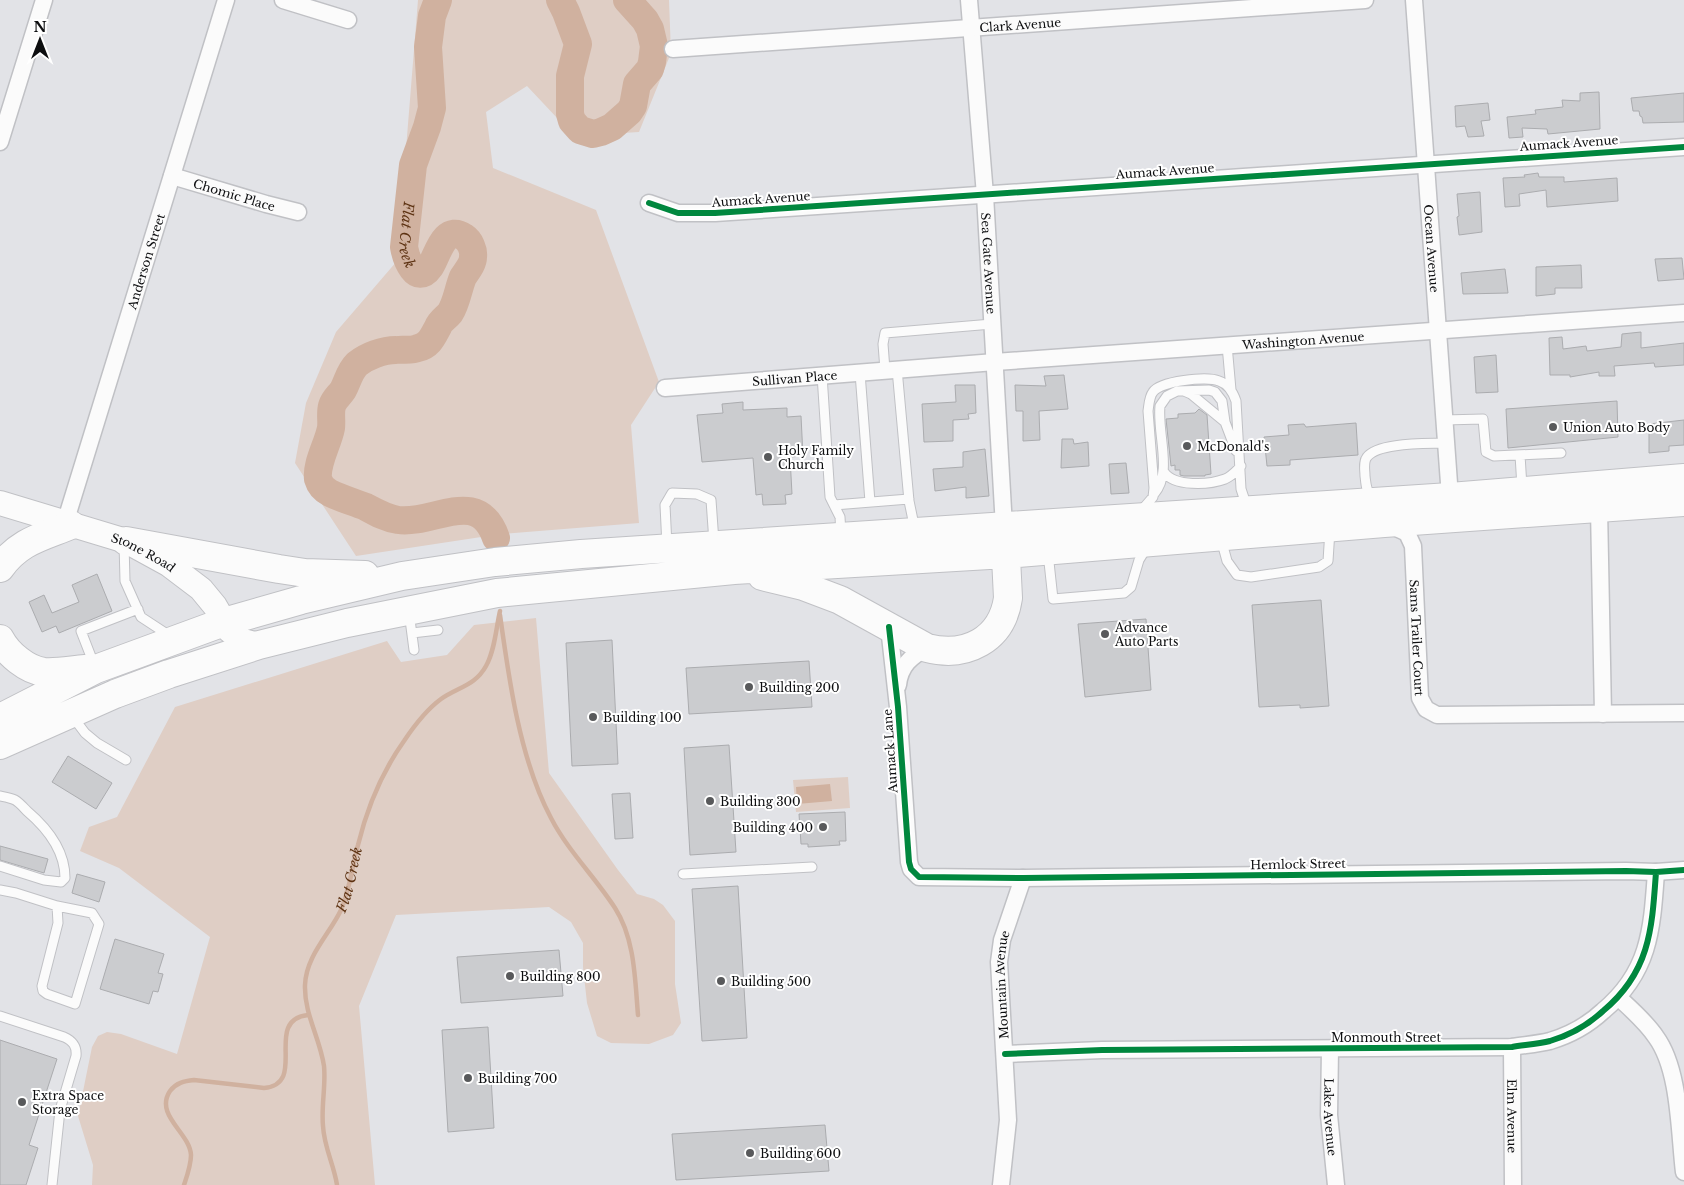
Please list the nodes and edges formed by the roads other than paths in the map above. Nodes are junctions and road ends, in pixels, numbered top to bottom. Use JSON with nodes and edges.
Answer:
{"nodes":[{"id":1,"x":44,"y":0,"type":"edge"},
{"id":2,"x":226,"y":0,"type":"edge"},
{"id":3,"x":283,"y":0,"type":"edge"},
{"id":4,"x":969,"y":0,"type":"edge"},
{"id":5,"x":1365,"y":0,"type":"edge"},
{"id":6,"x":1414,"y":0,"type":"edge"},
{"id":7,"x":348,"y":20,"type":"dead end"},
{"id":8,"x":971,"y":28,"type":"junction"},
{"id":9,"x":673,"y":49,"type":"dead end"},
{"id":10,"x":0,"y":142,"type":"edge"},
{"id":11,"x":1684,"y":146,"type":"edge"},
{"id":12,"x":1426,"y":164,"type":"junction"},
{"id":13,"x":172,"y":176,"type":"junction"},
{"id":14,"x":984,"y":195,"type":"junction"},
{"id":15,"x":649,"y":203,"type":"dead end"},
{"id":16,"x":298,"y":212,"type":"dead end"},
{"id":17,"x":1684,"y":313,"type":"edge"},
{"id":18,"x":992,"y":324,"type":"junction"},
{"id":19,"x":1438,"y":330,"type":"junction"},
{"id":20,"x":1227,"y":345,"type":"junction"},
{"id":21,"x":995,"y":362,"type":"junction"},
{"id":22,"x":923,"y":367,"type":"joint"},
{"id":23,"x":891,"y":370,"type":"junction"},
{"id":24,"x":860,"y":372,"type":"junction"},
{"id":25,"x":822,"y":375,"type":"junction"},
{"id":26,"x":665,"y":388,"type":"dead end"},
{"id":27,"x":1231,"y":390,"type":"junction"},
{"id":28,"x":1183,"y":391,"type":"junction"},
{"id":29,"x":1444,"y":420,"type":"junction"},
{"id":30,"x":1225,"y":422,"type":"junction"},
{"id":31,"x":1446,"y":442,"type":"junction"},
{"id":32,"x":1561,"y":453,"type":"dead end"},
{"id":33,"x":1520,"y":455,"type":"junction"},
{"id":34,"x":1240,"y":463,"type":"junction"},
{"id":35,"x":1164,"y":472,"type":"junction"},
{"id":36,"x":1684,"y":478,"type":"edge"},
{"id":37,"x":1522,"y":491,"type":"junction"},
{"id":38,"x":1153,"y":496,"type":"junction"},
{"id":39,"x":1450,"y":497,"type":"junction"},
{"id":40,"x":909,"y":499,"type":"junction"},
{"id":41,"x":870,"y":502,"type":"junction"},
{"id":42,"x":1684,"y":502,"type":"edge"},
{"id":43,"x":0,"y":504,"type":"edge"},
{"id":44,"x":834,"y":505,"type":"junction"},
{"id":45,"x":1260,"y":508,"type":"junction"},
{"id":46,"x":1599,"y":508,"type":"junction"},
{"id":47,"x":1384,"y":512,"type":"junction"},
{"id":48,"x":1135,"y":517,"type":"junction"},
{"id":49,"x":68,"y":524,"type":"junction"},
{"id":50,"x":1004,"y":527,"type":"junction"},
{"id":51,"x":1330,"y":528,"type":"junction"},
{"id":52,"x":916,"y":532,"type":"junction"},
{"id":53,"x":1220,"y":536,"type":"junction"},
{"id":54,"x":841,"y":537,"type":"junction"},
{"id":55,"x":125,"y":541,"type":"junction"},
{"id":56,"x":1150,"y":542,"type":"junction"},
{"id":57,"x":714,"y":545,"type":"junction"},
{"id":58,"x":667,"y":548,"type":"junction"},
{"id":59,"x":1048,"y":550,"type":"junction"},
{"id":60,"x":1006,"y":554,"type":"junction"},
{"id":61,"x":0,"y":568,"type":"edge"},
{"id":62,"x":734,"y":570,"type":"junction"},
{"id":63,"x":402,"y":576,"type":"junction"},
{"id":64,"x":138,"y":609,"type":"junction"},
{"id":65,"x":410,"y":621,"type":"junction"},
{"id":66,"x":224,"y":622,"type":"junction"},
{"id":67,"x":889,"y":627,"type":"junction"},
{"id":68,"x":438,"y":630,"type":"dead end"},
{"id":69,"x":0,"y":639,"type":"edge"},
{"id":70,"x":174,"y":639,"type":"junction"},
{"id":71,"x":259,"y":645,"type":"junction"},
{"id":72,"x":926,"y":648,"type":"junction"},
{"id":73,"x":414,"y":650,"type":"dead end"},
{"id":74,"x":96,"y":669,"type":"junction"},
{"id":75,"x":898,"y":707,"type":"junction"},
{"id":76,"x":70,"y":712,"type":"junction"},
{"id":77,"x":1684,"y":713,"type":"edge"},
{"id":78,"x":1603,"y":714,"type":"junction"},
{"id":79,"x":0,"y":718,"type":"edge"},
{"id":80,"x":0,"y":745,"type":"edge"},
{"id":81,"x":126,"y":760,"type":"dead end"},
{"id":82,"x":0,"y":796,"type":"edge"},
{"id":83,"x":0,"y":866,"type":"edge"},
{"id":84,"x":812,"y":867,"type":"dead end"},
{"id":85,"x":1684,"y":870,"type":"edge"},
{"id":86,"x":1656,"y":872,"type":"junction"},
{"id":87,"x":913,"y":873,"type":"joint"},
{"id":88,"x":682,"y":874,"type":"dead end"},
{"id":89,"x":1024,"y":878,"type":"junction"},
{"id":90,"x":0,"y":890,"type":"edge"},
{"id":91,"x":57,"y":906,"type":"junction"},
{"id":92,"x":1619,"y":998,"type":"junction"},
{"id":93,"x":0,"y":1016,"type":"edge"},
{"id":94,"x":1512,"y":1047,"type":"junction"},
{"id":95,"x":1330,"y":1049,"type":"junction"},
{"id":96,"x":1005,"y":1054,"type":"junction"},
{"id":97,"x":1684,"y":1172,"type":"edge"},
{"id":98,"x":52,"y":1185,"type":"edge"},
{"id":99,"x":1001,"y":1185,"type":"edge"},
{"id":100,"x":1336,"y":1185,"type":"edge"},
{"id":101,"x":1513,"y":1185,"type":"edge"}],
"edges":[{"from":1,"to":10,"type":"street"},
{"from":2,"to":13,"type":"street","name":"Anderson Street"},
{"from":3,"to":7,"type":"street"},
{"from":4,"to":8,"type":"street","name":"Sea Gate Avenue"},
{"from":5,"to":8,"type":"street","name":"Clark Avenue"},
{"from":6,"to":12,"type":"street","name":"Ocean Avenue"},
{"from":8,"to":9,"type":"street","name":"Clark Avenue"},
{"from":8,"to":14,"type":"street","name":"Sea Gate Avenue"},
{"from":11,"to":12,"type":"street","name":"Aumack Avenue"},
{"from":12,"to":14,"type":"street","name":"Aumack Avenue"},
{"from":12,"to":19,"type":"street","name":"Ocean Avenue"},
{"from":13,"to":16,"type":"street","name":"Chomic Place"},
{"from":13,"to":49,"type":"street","name":"Anderson Street"},
{"from":14,"to":15,"type":"street","name":"Aumack Avenue"},
{"from":14,"to":18,"type":"street","name":"Sea Gate Avenue"},
{"from":17,"to":19,"type":"street","name":"Washington Avenue"},
{"from":18,"to":21,"type":"street","name":"Sea Gate Avenue"},
{"from":18,"to":23,"type":"lane"},
{"from":19,"to":20,"type":"street","name":"Washington Avenue"},
{"from":19,"to":29,"type":"street","name":"Ocean Avenue"},
{"from":20,"to":21,"type":"street","name":"Washington Avenue"},
{"from":20,"to":27,"type":"lane"},
{"from":21,"to":22,"type":"street","name":"Washington Avenue"},
{"from":21,"to":50,"type":"street","name":"Sea Gate Avenue"},
{"from":22,"to":23,"type":"street","name":"Sullivan Place"},
{"from":23,"to":24,"type":"street","name":"Sullivan Place"},
{"from":23,"to":40,"type":"lane"},
{"from":24,"to":25,"type":"street","name":"Sullivan Place"},
{"from":24,"to":41,"type":"lane"},
{"from":25,"to":26,"type":"street","name":"Sullivan Place"},
{"from":25,"to":44,"type":"lane"},
{"from":27,"to":34,"type":"lane"},
{"from":27,"to":38,"type":"lane"},
{"from":28,"to":30,"type":"lane"},
{"from":28,"to":30,"type":"lane"},
{"from":28,"to":35,"type":"lane"},
{"from":29,"to":31,"type":"street","name":"Ocean Avenue"},
{"from":29,"to":33,"type":"lane"},
{"from":30,"to":34,"type":"lane"},
{"from":31,"to":39,"type":"street","name":"Ocean Avenue"},
{"from":31,"to":47,"type":"lane"},
{"from":32,"to":33,"type":"lane"},
{"from":33,"to":37,"type":"lane"},
{"from":34,"to":35,"type":"lane"},
{"from":34,"to":45,"type":"lane"},
{"from":35,"to":38,"type":"lane"},
{"from":36,"to":37,"type":"highway"},
{"from":37,"to":39,"type":"highway"},
{"from":38,"to":48,"type":"lane"},
{"from":39,"to":47,"type":"highway"},
{"from":40,"to":41,"type":"lane"},
{"from":40,"to":52,"type":"lane"},
{"from":41,"to":44,"type":"lane"},
{"from":42,"to":46,"type":"highway"},
{"from":43,"to":49,"type":"main road","name":"Stone Road"},
{"from":44,"to":54,"type":"lane"},
{"from":45,"to":47,"type":"highway"},
{"from":45,"to":48,"type":"highway"},
{"from":46,"to":47,"type":"highway"},
{"from":46,"to":78,"type":"street"},
{"from":47,"to":51,"type":"highway"},
{"from":47,"to":78,"type":"street","name":"Sams Trailer Court"},
{"from":48,"to":50,"type":"highway"},
{"from":49,"to":55,"type":"main road","name":"Stone Road"},
{"from":49,"to":61,"type":"highway"},
{"from":50,"to":52,"type":"highway"},
{"from":50,"to":60,"type":"highway"},
{"from":51,"to":53,"type":"highway"},
{"from":51,"to":53,"type":"lane"},
{"from":52,"to":54,"type":"highway"},
{"from":53,"to":56,"type":"highway"},
{"from":54,"to":57,"type":"highway"},
{"from":55,"to":63,"type":"highway"},
{"from":55,"to":64,"type":"lane"},
{"from":55,"to":66,"type":"main road","name":"Stone Road"},
{"from":56,"to":59,"type":"highway"},
{"from":56,"to":59,"type":"lane"},
{"from":57,"to":58,"type":"highway"},
{"from":57,"to":58,"type":"lane"},
{"from":58,"to":63,"type":"highway"},
{"from":59,"to":60,"type":"highway"},
{"from":60,"to":62,"type":"highway"},
{"from":60,"to":72,"type":"highway"},
{"from":62,"to":65,"type":"highway"},
{"from":62,"to":67,"type":"highway"},
{"from":63,"to":66,"type":"highway"},
{"from":64,"to":70,"type":"lane"},
{"from":64,"to":74,"type":"lane"},
{"from":65,"to":68,"type":"lane"},
{"from":65,"to":71,"type":"highway"},
{"from":65,"to":73,"type":"lane"},
{"from":66,"to":70,"type":"highway"},
{"from":66,"to":71,"type":"main road","name":"Stone Road"},
{"from":67,"to":72,"type":"highway"},
{"from":67,"to":75,"type":"street","name":"Aumack Lane"},
{"from":69,"to":74,"type":"highway"},
{"from":70,"to":74,"type":"highway"},
{"from":71,"to":76,"type":"highway"},
{"from":72,"to":75,"type":"street","name":"Aumack Lane"},
{"from":74,"to":79,"type":"highway"},
{"from":75,"to":87,"type":"street","name":"Aumack Lane"},
{"from":76,"to":80,"type":"highway"},
{"from":76,"to":81,"type":"lane"},
{"from":77,"to":78,"type":"street","name":"Sams Trailer Court"},
{"from":82,"to":83,"type":"lane"},
{"from":84,"to":88,"type":"lane"},
{"from":85,"to":86,"type":"street","name":"Hemlock Street"},
{"from":86,"to":89,"type":"street","name":"Hemlock Street"},
{"from":86,"to":92,"type":"street","name":"Monmouth Street"},
{"from":87,"to":89,"type":"street","name":"Hemlock Street"},
{"from":89,"to":96,"type":"street","name":"Mountain Avenue"},
{"from":90,"to":91,"type":"lane"},
{"from":91,"to":91,"type":"lane"},
{"from":92,"to":94,"type":"street","name":"Monmouth Street"},
{"from":92,"to":97,"type":"street"},
{"from":93,"to":98,"type":"lane"},
{"from":94,"to":95,"type":"street","name":"Monmouth Street"},
{"from":94,"to":101,"type":"street","name":"Elm Avenue"},
{"from":95,"to":96,"type":"street","name":"Monmouth Street"},
{"from":95,"to":100,"type":"street","name":"Lake Avenue"},
{"from":96,"to":99,"type":"street","name":"Mountain Avenue"}]}
